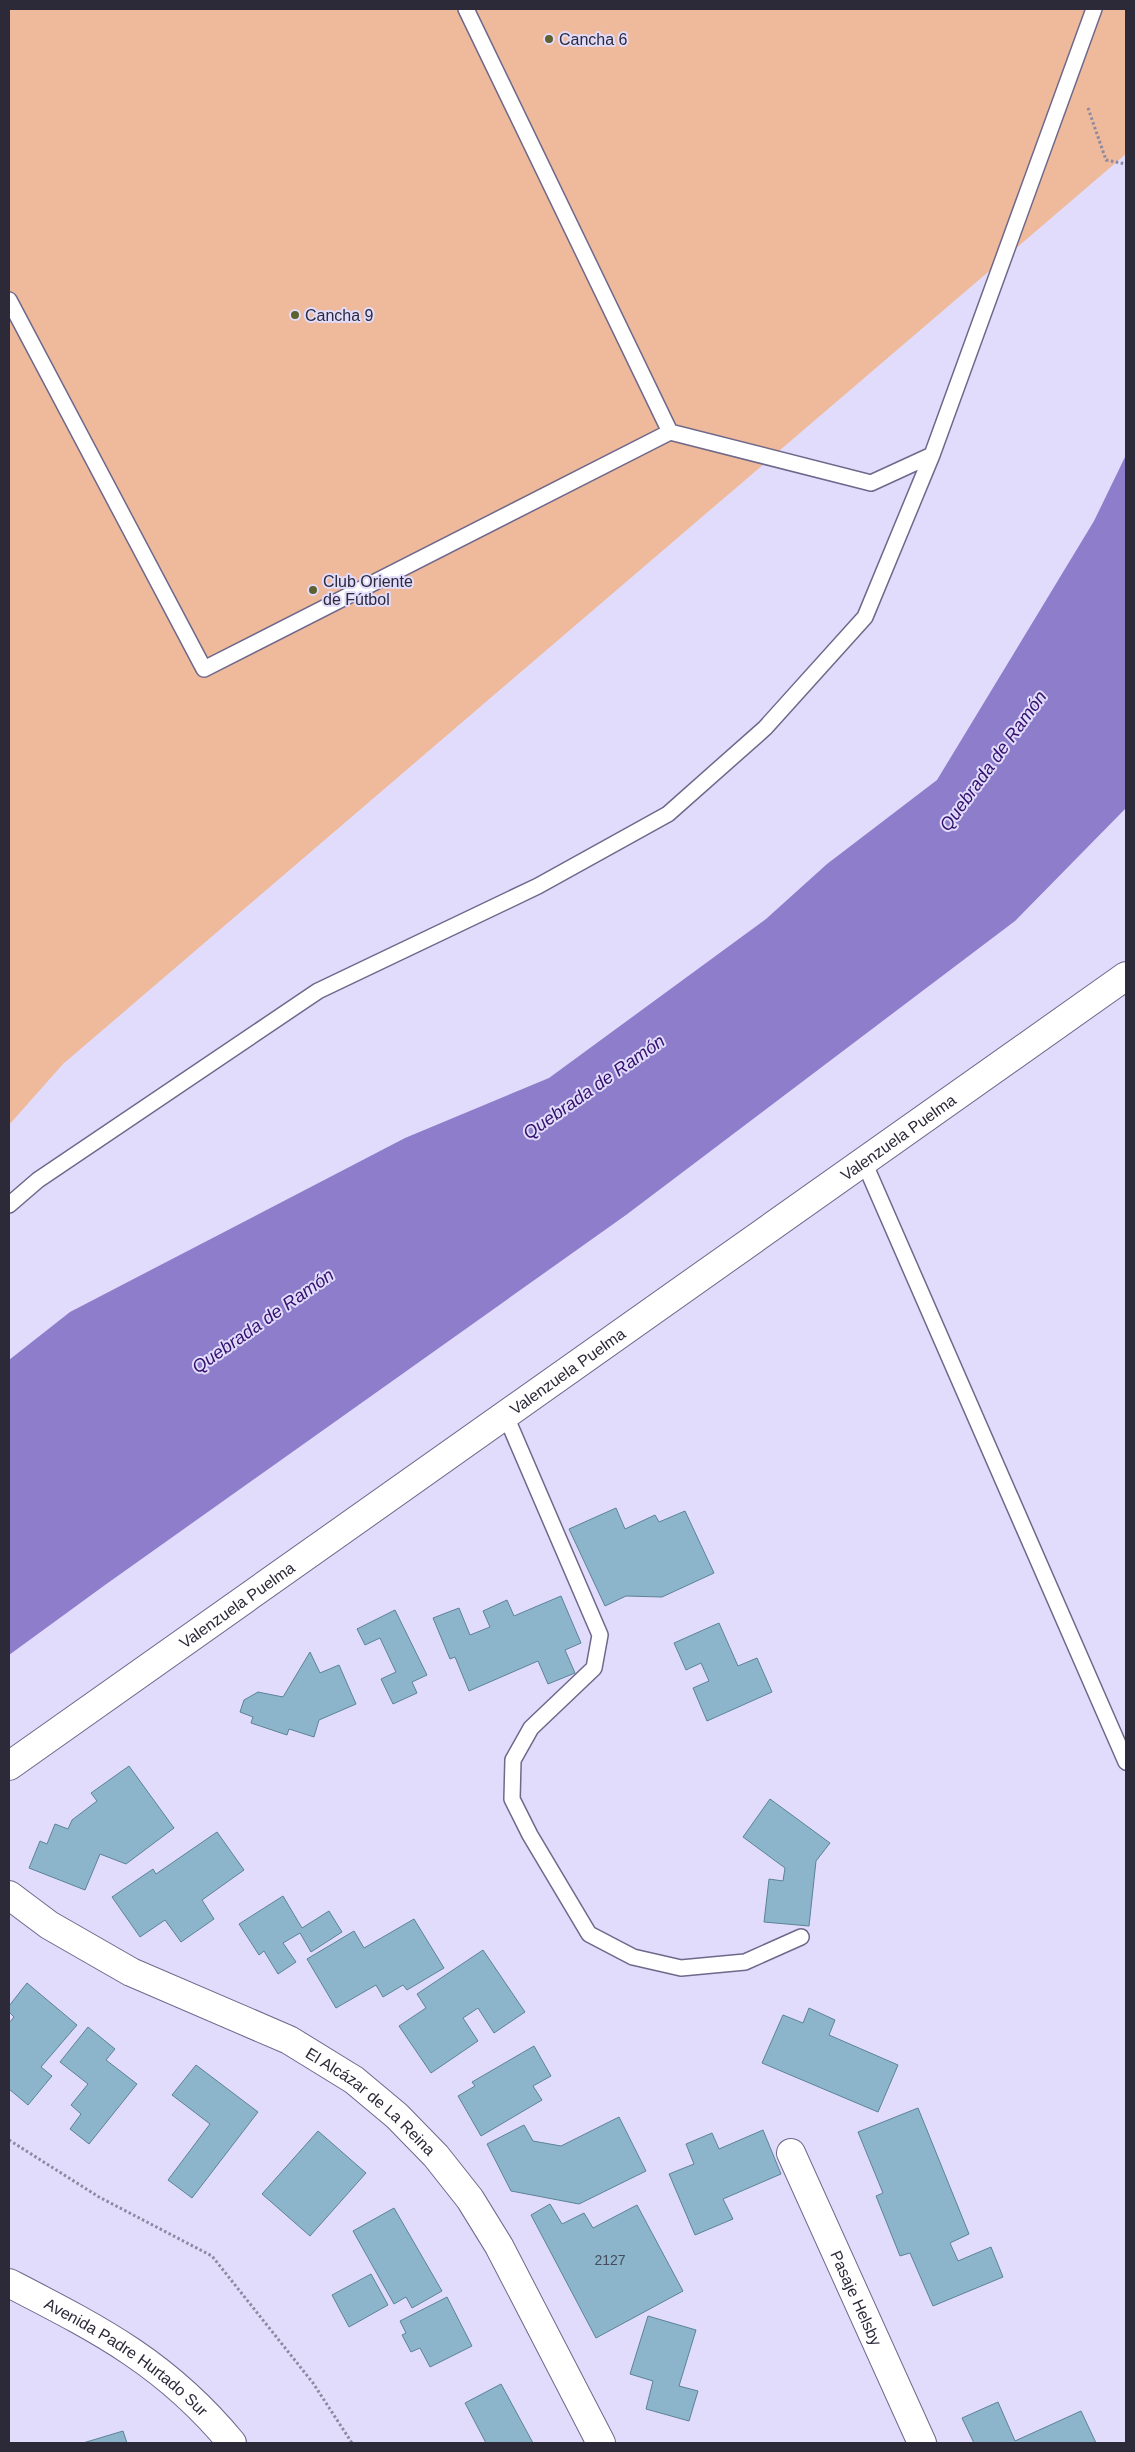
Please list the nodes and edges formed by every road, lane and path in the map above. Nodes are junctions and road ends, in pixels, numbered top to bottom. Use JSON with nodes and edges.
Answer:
{"nodes":[{"id":1,"x":466,"y":9,"type":"edge"},
{"id":2,"x":1094,"y":9,"type":"edge"},
{"id":3,"x":1088,"y":107,"type":"dead end"},
{"id":4,"x":1126,"y":164,"type":"edge"},
{"id":5,"x":9,"y":300,"type":"edge"},
{"id":6,"x":670,"y":432,"type":"junction"},
{"id":7,"x":932,"y":455,"type":"junction"},
{"id":8,"x":1126,"y":976,"type":"edge"},
{"id":9,"x":864,"y":1162,"type":"junction"},
{"id":10,"x":9,"y":1205,"type":"edge"},
{"id":11,"x":505,"y":1414,"type":"junction"},
{"id":12,"x":1126,"y":1762,"type":"edge"},
{"id":13,"x":9,"y":1766,"type":"edge"},
{"id":14,"x":9,"y":1894,"type":"edge"},
{"id":15,"x":801,"y":1937,"type":"dead end"},
{"id":16,"x":9,"y":2140,"type":"edge"},
{"id":17,"x":790,"y":2153,"type":"dead end"},
{"id":18,"x":9,"y":2283,"type":"edge"},
{"id":19,"x":232,"y":2443,"type":"edge"},
{"id":20,"x":352,"y":2443,"type":"edge"},
{"id":21,"x":601,"y":2443,"type":"edge"},
{"id":22,"x":922,"y":2443,"type":"edge"}],
"edges":[{"from":1,"to":6,"type":"lane"},
{"from":2,"to":7,"type":"lane"},
{"from":3,"to":4,"type":"path"},
{"from":5,"to":6,"type":"lane"},
{"from":6,"to":7,"type":"lane"},
{"from":7,"to":10,"type":"lane"},
{"from":8,"to":9,"type":"street","name":"Valenzuela Puelma"},
{"from":9,"to":11,"type":"street","name":"Valenzuela Puelma"},
{"from":9,"to":12,"type":"lane"},
{"from":11,"to":13,"type":"street","name":"Valenzuela Puelma"},
{"from":11,"to":15,"type":"lane"},
{"from":14,"to":21,"type":"street","name":"El Alcázar de La Reina"},
{"from":16,"to":20,"type":"path"},
{"from":17,"to":22,"type":"street","name":"Pasaje Helsby"},
{"from":18,"to":19,"type":"street","name":"Avenida Padre Hurtado Sur"}]}
